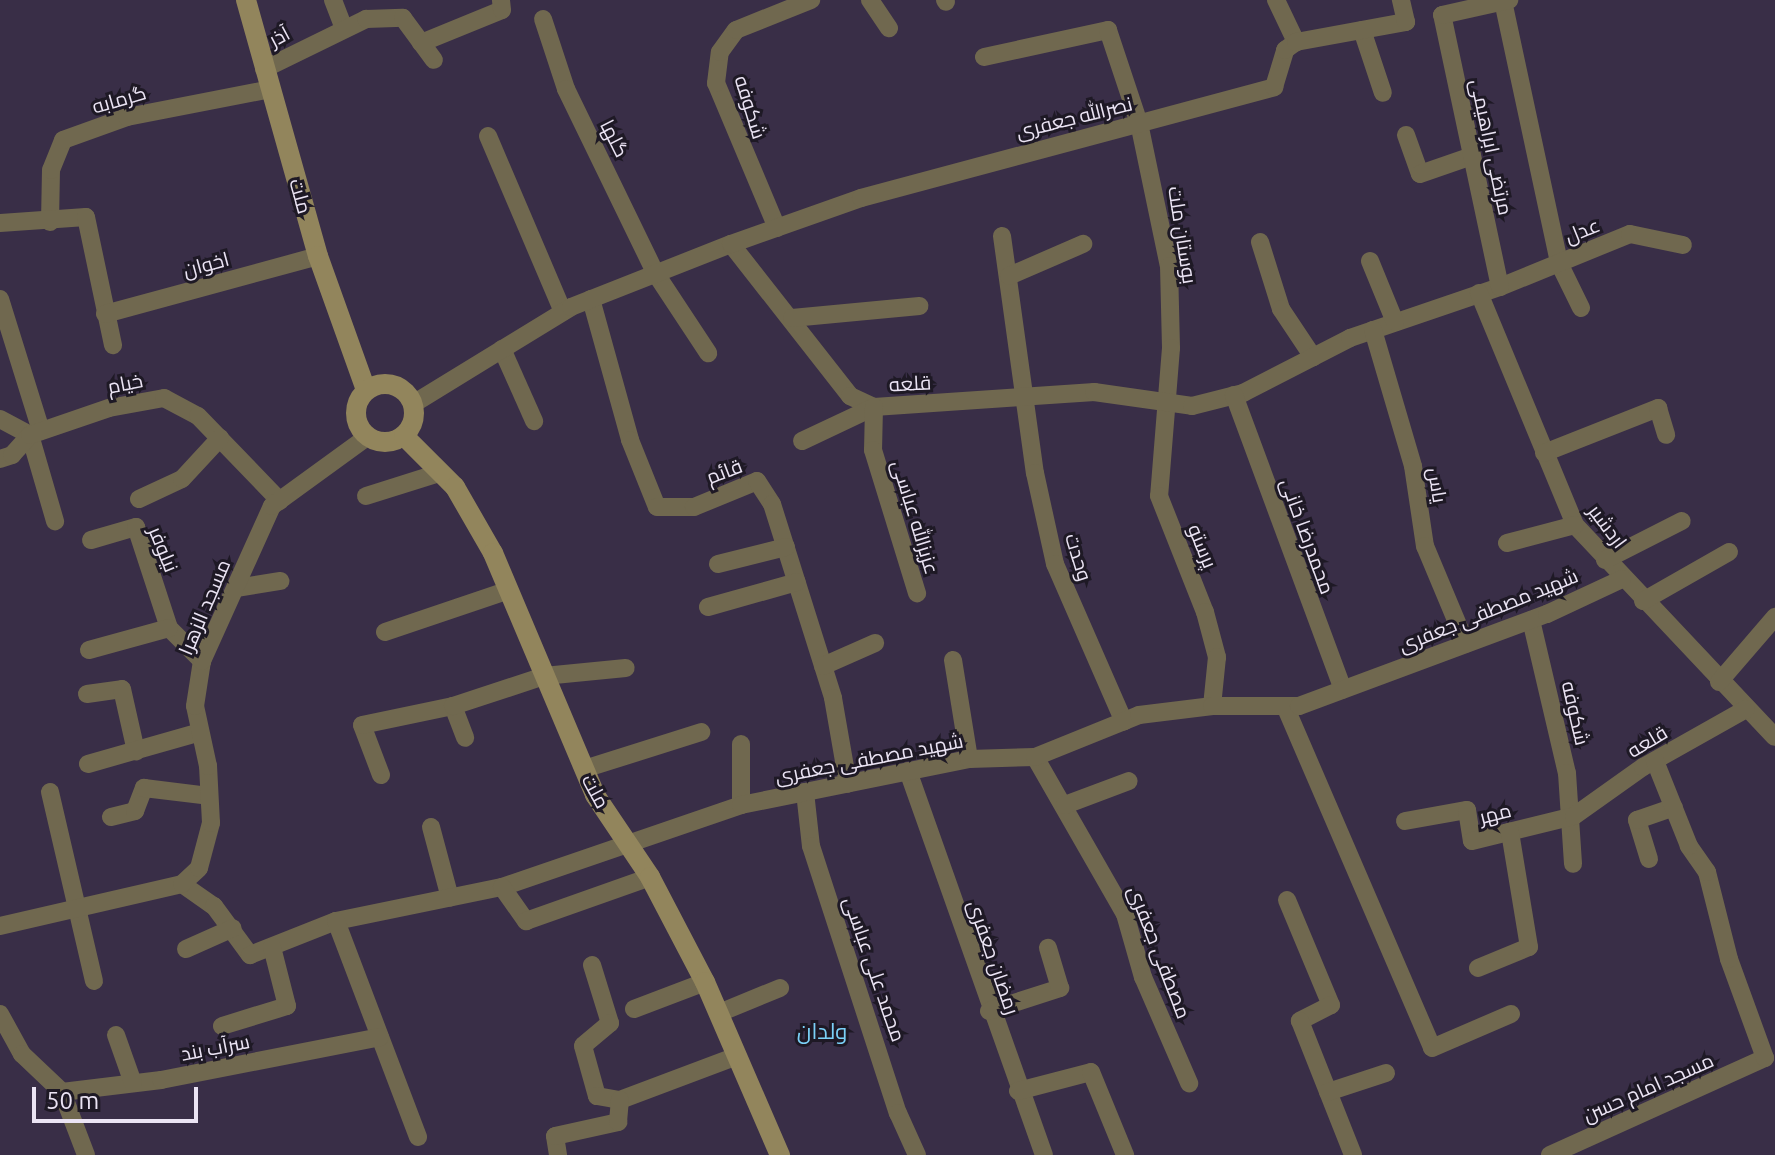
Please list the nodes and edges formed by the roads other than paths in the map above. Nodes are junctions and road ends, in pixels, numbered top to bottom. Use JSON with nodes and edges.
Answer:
{"nodes":[{"id":1,"x":246,"y":0,"type":"edge"},
{"id":2,"x":333,"y":0,"type":"edge"},
{"id":3,"x":501,"y":0,"type":"edge"},
{"id":4,"x":870,"y":0,"type":"edge"},
{"id":5,"x":1276,"y":0,"type":"edge"},
{"id":6,"x":1401,"y":0,"type":"edge"},
{"id":7,"x":807,"y":1,"type":"edge"},
{"id":8,"x":1506,"y":1,"type":"edge"},
{"id":9,"x":401,"y":9,"type":"edge"},
{"id":10,"x":543,"y":19,"type":"dead end"},
{"id":11,"x":344,"y":28,"type":"junction"},
{"id":12,"x":889,"y":28,"type":"dead end"},
{"id":13,"x":1362,"y":30,"type":"junction"},
{"id":14,"x":1296,"y":42,"type":"junction"},
{"id":15,"x":421,"y":43,"type":"junction"},
{"id":16,"x":984,"y":57,"type":"dead end"},
{"id":17,"x":434,"y":60,"type":"dead end"},
{"id":18,"x":264,"y":69,"type":"junction"},
{"id":19,"x":271,"y":89,"type":"junction"},
{"id":20,"x":1383,"y":93,"type":"dead end"},
{"id":21,"x":1139,"y":123,"type":"junction"},
{"id":22,"x":1406,"y":135,"type":"dead end"},
{"id":23,"x":488,"y":136,"type":"dead end"},
{"id":24,"x":1472,"y":156,"type":"junction"},
{"id":25,"x":50,"y":222,"type":"junction"},
{"id":26,"x":0,"y":223,"type":"edge"},
{"id":27,"x":777,"y":228,"type":"junction"},
{"id":28,"x":1002,"y":236,"type":"dead end"},
{"id":29,"x":1260,"y":242,"type":"dead end"},
{"id":30,"x":731,"y":244,"type":"junction"},
{"id":31,"x":1083,"y":244,"type":"dead end"},
{"id":32,"x":1683,"y":245,"type":"dead end"},
{"id":33,"x":318,"y":256,"type":"junction"},
{"id":34,"x":1370,"y":261,"type":"dead end"},
{"id":35,"x":1559,"y":263,"type":"junction"},
{"id":36,"x":656,"y":274,"type":"junction"},
{"id":37,"x":1009,"y":276,"type":"junction"},
{"id":38,"x":1500,"y":287,"type":"junction"},
{"id":39,"x":1479,"y":293,"type":"junction"},
{"id":40,"x":0,"y":299,"type":"edge"},
{"id":41,"x":591,"y":299,"type":"junction"},
{"id":42,"x":919,"y":306,"type":"dead end"},
{"id":43,"x":1581,"y":308,"type":"dead end"},
{"id":44,"x":563,"y":312,"type":"junction"},
{"id":45,"x":105,"y":314,"type":"junction"},
{"id":46,"x":792,"y":318,"type":"junction"},
{"id":47,"x":1395,"y":322,"type":"junction"},
{"id":48,"x":1373,"y":330,"type":"junction"},
{"id":49,"x":113,"y":345,"type":"dead end"},
{"id":50,"x":502,"y":349,"type":"junction"},
{"id":51,"x":708,"y":353,"type":"dead end"},
{"id":52,"x":1313,"y":357,"type":"junction"},
{"id":53,"x":366,"y":390,"type":"junction"},
{"id":54,"x":1027,"y":395,"type":"junction"},
{"id":55,"x":1234,"y":395,"type":"junction"},
{"id":56,"x":1165,"y":403,"type":"junction"},
{"id":57,"x":413,"y":404,"type":"junction"},
{"id":58,"x":874,"y":407,"type":"junction"},
{"id":59,"x":0,"y":419,"type":"edge"},
{"id":60,"x":534,"y":421,"type":"dead end"},
{"id":61,"x":36,"y":433,"type":"junction"},
{"id":62,"x":1666,"y":435,"type":"dead end"},
{"id":63,"x":404,"y":436,"type":"junction"},
{"id":64,"x":367,"y":437,"type":"junction"},
{"id":65,"x":220,"y":438,"type":"junction"},
{"id":66,"x":802,"y":441,"type":"dead end"},
{"id":67,"x":1544,"y":453,"type":"junction"},
{"id":68,"x":0,"y":459,"type":"edge"},
{"id":69,"x":439,"y":473,"type":"junction"},
{"id":70,"x":366,"y":496,"type":"dead end"},
{"id":71,"x":139,"y":499,"type":"dead end"},
{"id":72,"x":280,"y":501,"type":"junction"},
{"id":73,"x":55,"y":521,"type":"dead end"},
{"id":74,"x":1682,"y":521,"type":"dead end"},
{"id":75,"x":1575,"y":525,"type":"junction"},
{"id":76,"x":91,"y":540,"type":"dead end"},
{"id":77,"x":1507,"y":543,"type":"dead end"},
{"id":78,"x":786,"y":547,"type":"junction"},
{"id":79,"x":1729,"y":552,"type":"dead end"},
{"id":80,"x":1605,"y":560,"type":"junction"},
{"id":81,"x":718,"y":564,"type":"dead end"},
{"id":82,"x":1622,"y":579,"type":"junction"},
{"id":83,"x":280,"y":581,"type":"dead end"},
{"id":84,"x":797,"y":582,"type":"junction"},
{"id":85,"x":236,"y":588,"type":"junction"},
{"id":86,"x":509,"y":590,"type":"junction"},
{"id":87,"x":917,"y":593,"type":"dead end"},
{"id":88,"x":1643,"y":601,"type":"junction"},
{"id":89,"x":708,"y":607,"type":"dead end"},
{"id":90,"x":1775,"y":617,"type":"edge"},
{"id":91,"x":1531,"y":620,"type":"junction"},
{"id":92,"x":169,"y":628,"type":"junction"},
{"id":93,"x":385,"y":632,"type":"dead end"},
{"id":94,"x":875,"y":643,"type":"dead end"},
{"id":95,"x":1466,"y":644,"type":"junction"},
{"id":96,"x":89,"y":650,"type":"dead end"},
{"id":97,"x":953,"y":660,"type":"dead end"},
{"id":98,"x":202,"y":661,"type":"junction"},
{"id":99,"x":823,"y":666,"type":"junction"},
{"id":100,"x":626,"y":668,"type":"dead end"},
{"id":101,"x":544,"y":676,"type":"junction"},
{"id":102,"x":1719,"y":682,"type":"junction"},
{"id":103,"x":1343,"y":690,"type":"junction"},
{"id":104,"x":87,"y":694,"type":"dead end"},
{"id":105,"x":453,"y":706,"type":"junction"},
{"id":106,"x":1212,"y":706,"type":"junction"},
{"id":107,"x":1285,"y":706,"type":"junction"},
{"id":108,"x":1746,"y":709,"type":"junction"},
{"id":109,"x":1124,"y":722,"type":"junction"},
{"id":110,"x":1771,"y":728,"type":"edge"},
{"id":111,"x":200,"y":732,"type":"junction"},
{"id":112,"x":701,"y":732,"type":"dead end"},
{"id":113,"x":465,"y":738,"type":"dead end"},
{"id":114,"x":741,"y":744,"type":"dead end"},
{"id":115,"x":136,"y":751,"type":"junction"},
{"id":116,"x":1035,"y":757,"type":"junction"},
{"id":117,"x":969,"y":759,"type":"junction"},
{"id":118,"x":1655,"y":761,"type":"junction"},
{"id":119,"x":88,"y":764,"type":"dead end"},
{"id":120,"x":584,"y":769,"type":"junction"},
{"id":121,"x":908,"y":771,"type":"junction"},
{"id":122,"x":381,"y":775,"type":"dead end"},
{"id":123,"x":1129,"y":781,"type":"dead end"},
{"id":124,"x":848,"y":784,"type":"junction"},
{"id":125,"x":50,"y":792,"type":"dead end"},
{"id":126,"x":805,"y":792,"type":"junction"},
{"id":127,"x":209,"y":796,"type":"junction"},
{"id":128,"x":741,"y":805,"type":"junction"},
{"id":129,"x":1065,"y":805,"type":"junction"},
{"id":130,"x":1674,"y":807,"type":"junction"},
{"id":131,"x":1574,"y":816,"type":"junction"},
{"id":132,"x":111,"y":817,"type":"dead end"},
{"id":133,"x":1405,"y":821,"type":"dead end"},
{"id":134,"x":431,"y":827,"type":"dead end"},
{"id":135,"x":1510,"y":832,"type":"junction"},
{"id":136,"x":627,"y":843,"type":"junction"},
{"id":137,"x":1649,"y":859,"type":"dead end"},
{"id":138,"x":1573,"y":864,"type":"dead end"},
{"id":139,"x":650,"y":877,"type":"junction"},
{"id":140,"x":182,"y":884,"type":"junction"},
{"id":141,"x":502,"y":887,"type":"junction"},
{"id":142,"x":450,"y":898,"type":"junction"},
{"id":143,"x":1287,"y":900,"type":"dead end"},
{"id":144,"x":73,"y":909,"type":"junction"},
{"id":145,"x":336,"y":921,"type":"junction"},
{"id":146,"x":0,"y":926,"type":"edge"},
{"id":147,"x":233,"y":928,"type":"junction"},
{"id":148,"x":272,"y":947,"type":"junction"},
{"id":149,"x":1048,"y":948,"type":"dead end"},
{"id":150,"x":186,"y":949,"type":"dead end"},
{"id":151,"x":592,"y":965,"type":"dead end"},
{"id":152,"x":1478,"y":968,"type":"dead end"},
{"id":153,"x":94,"y":981,"type":"dead end"},
{"id":154,"x":705,"y":982,"type":"junction"},
{"id":155,"x":780,"y":988,"type":"dead end"},
{"id":156,"x":634,"y":1009,"type":"dead end"},
{"id":157,"x":989,"y":1011,"type":"junction"},
{"id":158,"x":719,"y":1013,"type":"junction"},
{"id":159,"x":0,"y":1014,"type":"edge"},
{"id":160,"x":1511,"y":1014,"type":"dead end"},
{"id":161,"x":222,"y":1026,"type":"dead end"},
{"id":162,"x":116,"y":1035,"type":"dead end"},
{"id":163,"x":380,"y":1037,"type":"junction"},
{"id":164,"x":737,"y":1056,"type":"junction"},
{"id":165,"x":1386,"y":1073,"type":"dead end"},
{"id":166,"x":133,"y":1083,"type":"junction"},
{"id":167,"x":1189,"y":1083,"type":"dead end"},
{"id":168,"x":1018,"y":1091,"type":"junction"},
{"id":169,"x":62,"y":1092,"type":"junction"},
{"id":170,"x":1328,"y":1092,"type":"junction"},
{"id":171,"x":620,"y":1100,"type":"junction"},
{"id":172,"x":418,"y":1137,"type":"dead end"},
{"id":173,"x":1559,"y":1153,"type":"edge"},
{"id":174,"x":86,"y":1155,"type":"edge"},
{"id":175,"x":558,"y":1155,"type":"edge"},
{"id":176,"x":780,"y":1155,"type":"edge"},
{"id":177,"x":917,"y":1155,"type":"edge"},
{"id":178,"x":1044,"y":1155,"type":"edge"},
{"id":179,"x":1125,"y":1155,"type":"edge"},
{"id":180,"x":1353,"y":1155,"type":"edge"}],
"edges":[{"from":1,"to":18,"type":"street","name":"ملت"},
{"from":2,"to":11,"type":"street"},
{"from":3,"to":15,"type":"street"},
{"from":4,"to":12,"type":"street"},
{"from":5,"to":14,"type":"street"},
{"from":6,"to":13,"type":"street"},
{"from":7,"to":27,"type":"street","name":"شکوفه"},
{"from":8,"to":24,"type":"street","name":"مرتضی ابراهیمی"},
{"from":8,"to":35,"type":"street"},
{"from":9,"to":11,"type":"street","name":"آذر"},
{"from":9,"to":15,"type":"street","name":"آذر"},
{"from":10,"to":36,"type":"street","name":"گلها"},
{"from":11,"to":18,"type":"street","name":"آذر"},
{"from":13,"to":14,"type":"street"},
{"from":13,"to":20,"type":"street"},
{"from":14,"to":21,"type":"street","name":"نصرالله جعفری"},
{"from":15,"to":17,"type":"street","name":"آذر"},
{"from":16,"to":21,"type":"street","name":"بوستان ملت"},
{"from":18,"to":19,"type":"street","name":"ملت"},
{"from":19,"to":25,"type":"street","name":"گرمابه"},
{"from":19,"to":33,"type":"street","name":"ملت"},
{"from":21,"to":27,"type":"street","name":"نصرالله جعفری"},
{"from":21,"to":56,"type":"street","name":"بوستان ملت"},
{"from":22,"to":24,"type":"street"},
{"from":23,"to":44,"type":"street"},
{"from":24,"to":38,"type":"street","name":"مرتضی ابراهیمی"},
{"from":25,"to":26,"type":"street"},
{"from":25,"to":45,"type":"street"},
{"from":27,"to":30,"type":"street","name":"نصرالله جعفری"},
{"from":28,"to":37,"type":"street","name":"وحدت"},
{"from":29,"to":52,"type":"street"},
{"from":30,"to":36,"type":"street"},
{"from":30,"to":46,"type":"street","name":"قلعه"},
{"from":31,"to":37,"type":"street"},
{"from":32,"to":35,"type":"street","name":"عدل"},
{"from":33,"to":45,"type":"street","name":"اخوان"},
{"from":33,"to":53,"type":"street","name":"ملت"},
{"from":34,"to":47,"type":"street"},
{"from":35,"to":38,"type":"street","name":"عدل"},
{"from":35,"to":43,"type":"street"},
{"from":36,"to":41,"type":"street"},
{"from":36,"to":51,"type":"street","name":"گلها"},
{"from":37,"to":54,"type":"street","name":"وحدت"},
{"from":38,"to":39,"type":"street","name":"قلعه"},
{"from":39,"to":47,"type":"street","name":"قلعه"},
{"from":39,"to":67,"type":"street","name":"اردشیر"},
{"from":40,"to":61,"type":"street"},
{"from":41,"to":44,"type":"street"},
{"from":41,"to":78,"type":"street","name":"قائم"},
{"from":42,"to":46,"type":"street"},
{"from":44,"to":50,"type":"street"},
{"from":45,"to":49,"type":"street"},
{"from":46,"to":58,"type":"street","name":"قلعه"},
{"from":47,"to":48,"type":"street","name":"قلعه"},
{"from":48,"to":52,"type":"street","name":"قلعه"},
{"from":48,"to":95,"type":"street","name":"یاس"},
{"from":50,"to":57,"type":"street"},
{"from":50,"to":60,"type":"street"},
{"from":52,"to":55,"type":"street","name":"قلعه"},
{"from":53,"to":57,"type":"street"},
{"from":53,"to":64,"type":"street"},
{"from":54,"to":56,"type":"street","name":"قلعه"},
{"from":54,"to":58,"type":"street","name":"قلعه"},
{"from":54,"to":109,"type":"street","name":"وحدت"},
{"from":55,"to":56,"type":"street","name":"قلعه"},
{"from":55,"to":103,"type":"street","name":"محمدرضا خانی"},
{"from":56,"to":106,"type":"street","name":"پرستو"},
{"from":57,"to":63,"type":"street"},
{"from":58,"to":66,"type":"street"},
{"from":58,"to":87,"type":"street","name":"عزیزالله عباسی"},
{"from":59,"to":61,"type":"street"},
{"from":61,"to":65,"type":"street","name":"خیام"},
{"from":61,"to":68,"type":"street","name":"خیام"},
{"from":61,"to":73,"type":"street"},
{"from":62,"to":67,"type":"street"},
{"from":63,"to":64,"type":"street"},
{"from":63,"to":69,"type":"street","name":"ملت"},
{"from":64,"to":72,"type":"street","name":"مسجد الزهرا"},
{"from":65,"to":71,"type":"street"},
{"from":65,"to":72,"type":"street","name":"خیام"},
{"from":67,"to":75,"type":"street","name":"اردشیر"},
{"from":69,"to":70,"type":"street"},
{"from":69,"to":86,"type":"street","name":"ملت"},
{"from":72,"to":85,"type":"street","name":"مسجد الزهرا"},
{"from":74,"to":80,"type":"street"},
{"from":75,"to":77,"type":"street"},
{"from":75,"to":80,"type":"street","name":"اردشیر"},
{"from":76,"to":92,"type":"street","name":"نیلوفر"},
{"from":78,"to":81,"type":"street"},
{"from":78,"to":84,"type":"street","name":"قائم"},
{"from":79,"to":88,"type":"street"},
{"from":80,"to":82,"type":"street","name":"اردشیر"},
{"from":82,"to":88,"type":"street","name":"اردشیر"},
{"from":82,"to":91,"type":"street","name":"شهید مصطفی جعفری"},
{"from":83,"to":85,"type":"street"},
{"from":84,"to":89,"type":"street"},
{"from":84,"to":99,"type":"street","name":"قائم"},
{"from":85,"to":98,"type":"street","name":"مسجد الزهرا"},
{"from":86,"to":93,"type":"street"},
{"from":86,"to":101,"type":"street","name":"ملت"},
{"from":88,"to":102,"type":"street","name":"اردشیر"},
{"from":90,"to":102,"type":"street"},
{"from":91,"to":95,"type":"street","name":"شهید مصطفی جعفری"},
{"from":91,"to":131,"type":"street","name":"شکوفه"},
{"from":92,"to":96,"type":"street"},
{"from":92,"to":98,"type":"street","name":"نیلوفر"},
{"from":94,"to":99,"type":"street"},
{"from":95,"to":103,"type":"street","name":"شهید مصطفی جعفری"},
{"from":97,"to":117,"type":"street"},
{"from":98,"to":111,"type":"street","name":"مسجد الزهرا"},
{"from":99,"to":124,"type":"street","name":"قائم"},
{"from":100,"to":101,"type":"street"},
{"from":101,"to":105,"type":"street"},
{"from":101,"to":120,"type":"street","name":"ملت"},
{"from":102,"to":108,"type":"street","name":"اردشیر"},
{"from":103,"to":107,"type":"street","name":"شهید مصطفی جعفری"},
{"from":104,"to":115,"type":"street"},
{"from":105,"to":113,"type":"street"},
{"from":105,"to":122,"type":"street"},
{"from":106,"to":107,"type":"street","name":"شهید مصطفی جعفری"},
{"from":106,"to":109,"type":"street","name":"شهید مصطفی جعفری"},
{"from":107,"to":160,"type":"street"},
{"from":108,"to":110,"type":"street","name":"اردشیر"},
{"from":108,"to":118,"type":"street","name":"قلعه"},
{"from":109,"to":116,"type":"street","name":"شهید مصطفی جعفری"},
{"from":111,"to":115,"type":"street"},
{"from":111,"to":127,"type":"street","name":"مسجد الزهرا"},
{"from":112,"to":120,"type":"street"},
{"from":114,"to":128,"type":"street"},
{"from":115,"to":119,"type":"street"},
{"from":116,"to":117,"type":"street","name":"شهید مصطفی جعفری"},
{"from":116,"to":129,"type":"street","name":"مصطفی جعفری"},
{"from":117,"to":121,"type":"street","name":"شهید مصطفی جعفری"},
{"from":118,"to":130,"type":"street"},
{"from":118,"to":131,"type":"street","name":"قلعه"},
{"from":120,"to":136,"type":"street","name":"ملت"},
{"from":121,"to":124,"type":"street","name":"شهید مصطفی جعفری"},
{"from":121,"to":157,"type":"street","name":"رمضان جعفری"},
{"from":123,"to":129,"type":"street"},
{"from":124,"to":126,"type":"street","name":"شهید مصطفی جعفری"},
{"from":125,"to":144,"type":"street"},
{"from":126,"to":128,"type":"street","name":"شهید مصطفی جعفری"},
{"from":126,"to":177,"type":"street","name":"محمد علی عباسی"},
{"from":127,"to":132,"type":"street"},
{"from":127,"to":140,"type":"street","name":"مسجد الزهرا"},
{"from":128,"to":136,"type":"street","name":"شهید مصطفی جعفری"},
{"from":129,"to":167,"type":"street","name":"مصطفی جعفری"},
{"from":130,"to":137,"type":"street"},
{"from":130,"to":173,"type":"street","name":"مسجد امام حسن"},
{"from":131,"to":135,"type":"street","name":"مهر"},
{"from":131,"to":138,"type":"street","name":"شکوفه"},
{"from":133,"to":135,"type":"street","name":"مهر"},
{"from":134,"to":142,"type":"street"},
{"from":135,"to":152,"type":"street"},
{"from":136,"to":139,"type":"street","name":"ملت"},
{"from":136,"to":141,"type":"street"},
{"from":139,"to":141,"type":"street"},
{"from":139,"to":154,"type":"street","name":"ملت"},
{"from":140,"to":144,"type":"street"},
{"from":140,"to":147,"type":"street"},
{"from":141,"to":142,"type":"street"},
{"from":142,"to":145,"type":"street"},
{"from":143,"to":170,"type":"street"},
{"from":144,"to":146,"type":"street"},
{"from":144,"to":153,"type":"street"},
{"from":145,"to":148,"type":"street"},
{"from":145,"to":163,"type":"street"},
{"from":147,"to":148,"type":"street"},
{"from":147,"to":150,"type":"street"},
{"from":148,"to":161,"type":"street"},
{"from":149,"to":157,"type":"street"},
{"from":151,"to":171,"type":"street"},
{"from":154,"to":156,"type":"street"},
{"from":154,"to":158,"type":"street","name":"ملت"},
{"from":155,"to":158,"type":"street"},
{"from":157,"to":168,"type":"street","name":"رمضان جعفری"},
{"from":158,"to":164,"type":"street","name":"ملت"},
{"from":159,"to":169,"type":"street"},
{"from":162,"to":166,"type":"street"},
{"from":163,"to":166,"type":"street","name":"سرآب بند"},
{"from":163,"to":172,"type":"street"},
{"from":164,"to":171,"type":"street"},
{"from":164,"to":176,"type":"street","name":"ملت"},
{"from":165,"to":170,"type":"street"},
{"from":166,"to":169,"type":"street","name":"سرآب بند"},
{"from":168,"to":178,"type":"street","name":"رمضان جعفری"},
{"from":168,"to":179,"type":"street"},
{"from":169,"to":174,"type":"street"},
{"from":170,"to":180,"type":"street"},
{"from":171,"to":175,"type":"street"}]}
